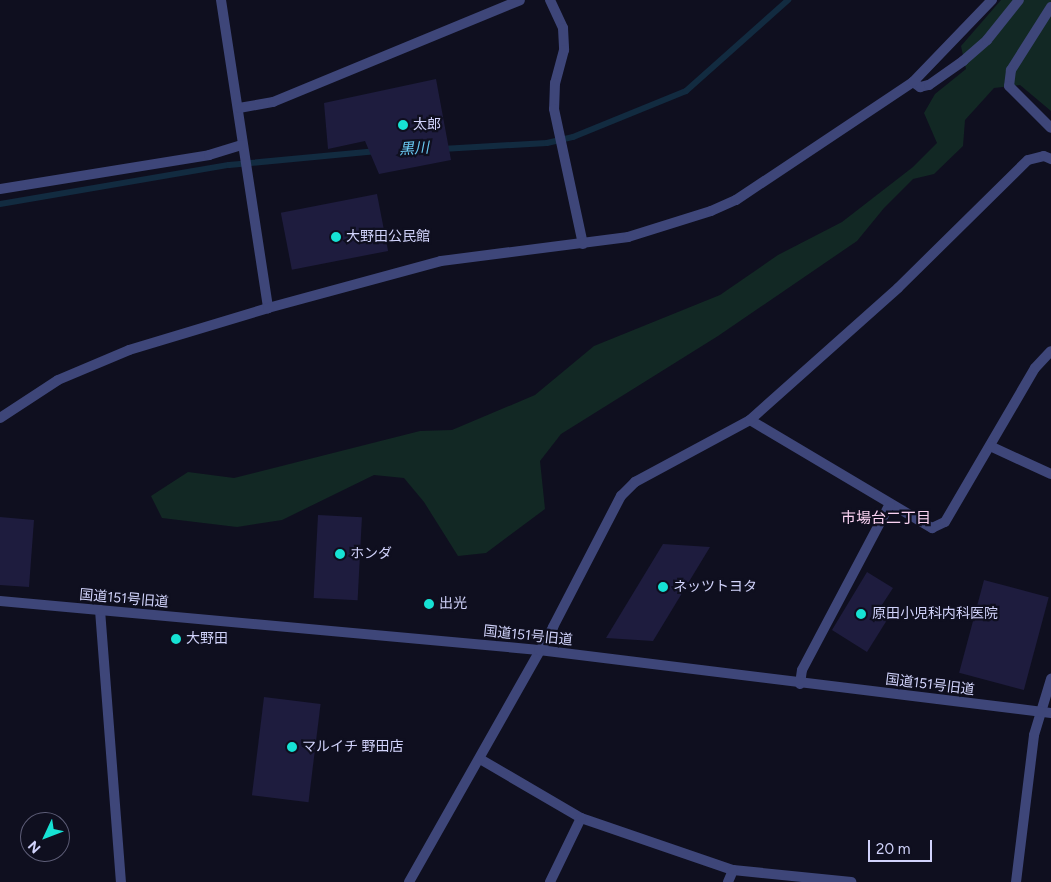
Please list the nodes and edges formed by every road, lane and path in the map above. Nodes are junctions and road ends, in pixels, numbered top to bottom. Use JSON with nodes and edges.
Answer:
{"nodes":[{"id":1,"x":221,"y":0,"type":"edge"},
{"id":2,"x":520,"y":0,"type":"edge"},
{"id":3,"x":550,"y":0,"type":"edge"},
{"id":4,"x":992,"y":0,"type":"edge"},
{"id":5,"x":1019,"y":0,"type":"edge"},
{"id":6,"x":1051,"y":7,"type":"edge"},
{"id":7,"x":913,"y":82,"type":"junction"},
{"id":8,"x":239,"y":108,"type":"junction"},
{"id":9,"x":1051,"y":128,"type":"edge"},
{"id":10,"x":242,"y":147,"type":"junction"},
{"id":11,"x":1051,"y":159,"type":"edge"},
{"id":12,"x":0,"y":189,"type":"edge"},
{"id":13,"x":582,"y":244,"type":"junction"},
{"id":14,"x":268,"y":308,"type":"junction"},
{"id":15,"x":1051,"y":351,"type":"edge"},
{"id":16,"x":0,"y":418,"type":"edge"},
{"id":17,"x":750,"y":420,"type":"junction"},
{"id":18,"x":990,"y":446,"type":"junction"},
{"id":19,"x":1051,"y":474,"type":"edge"},
{"id":20,"x":890,"y":504,"type":"junction"},
{"id":21,"x":0,"y":601,"type":"edge"},
{"id":22,"x":100,"y":610,"type":"junction"},
{"id":23,"x":539,"y":650,"type":"junction"},
{"id":24,"x":1051,"y":679,"type":"edge"},
{"id":25,"x":800,"y":684,"type":"junction"},
{"id":26,"x":1046,"y":712,"type":"edge"},
{"id":27,"x":480,"y":759,"type":"junction"},
{"id":28,"x":581,"y":818,"type":"junction"},
{"id":29,"x":733,"y":870,"type":"junction"},
{"id":30,"x":121,"y":882,"type":"edge"},
{"id":31,"x":409,"y":882,"type":"edge"},
{"id":32,"x":550,"y":882,"type":"edge"},
{"id":33,"x":728,"y":882,"type":"edge"},
{"id":34,"x":851,"y":882,"type":"edge"},
{"id":35,"x":1016,"y":882,"type":"edge"}],
"edges":[{"from":1,"to":8,"type":"street"},
{"from":2,"to":8,"type":"street"},
{"from":3,"to":13,"type":"street"},
{"from":4,"to":7,"type":"street"},
{"from":5,"to":7,"type":"street"},
{"from":6,"to":9,"type":"street"},
{"from":7,"to":13,"type":"street"},
{"from":8,"to":10,"type":"street"},
{"from":10,"to":12,"type":"street"},
{"from":10,"to":14,"type":"street"},
{"from":11,"to":17,"type":"street"},
{"from":13,"to":14,"type":"street"},
{"from":14,"to":16,"type":"street"},
{"from":15,"to":18,"type":"street"},
{"from":17,"to":20,"type":"street"},
{"from":17,"to":23,"type":"street"},
{"from":18,"to":19,"type":"street"},
{"from":18,"to":20,"type":"street"},
{"from":20,"to":25,"type":"street"},
{"from":21,"to":22,"type":"street","name":"国道151号旧道"},
{"from":22,"to":23,"type":"street","name":"国道151号旧道"},
{"from":22,"to":30,"type":"street"},
{"from":23,"to":25,"type":"street","name":"国道151号旧道"},
{"from":23,"to":27,"type":"street"},
{"from":24,"to":26,"type":"street"},
{"from":25,"to":26,"type":"street","name":"国道151号旧道"},
{"from":26,"to":35,"type":"street"},
{"from":27,"to":28,"type":"street"},
{"from":27,"to":31,"type":"street"},
{"from":28,"to":29,"type":"street"},
{"from":28,"to":32,"type":"street"},
{"from":29,"to":33,"type":"street"},
{"from":29,"to":34,"type":"street"}]}
